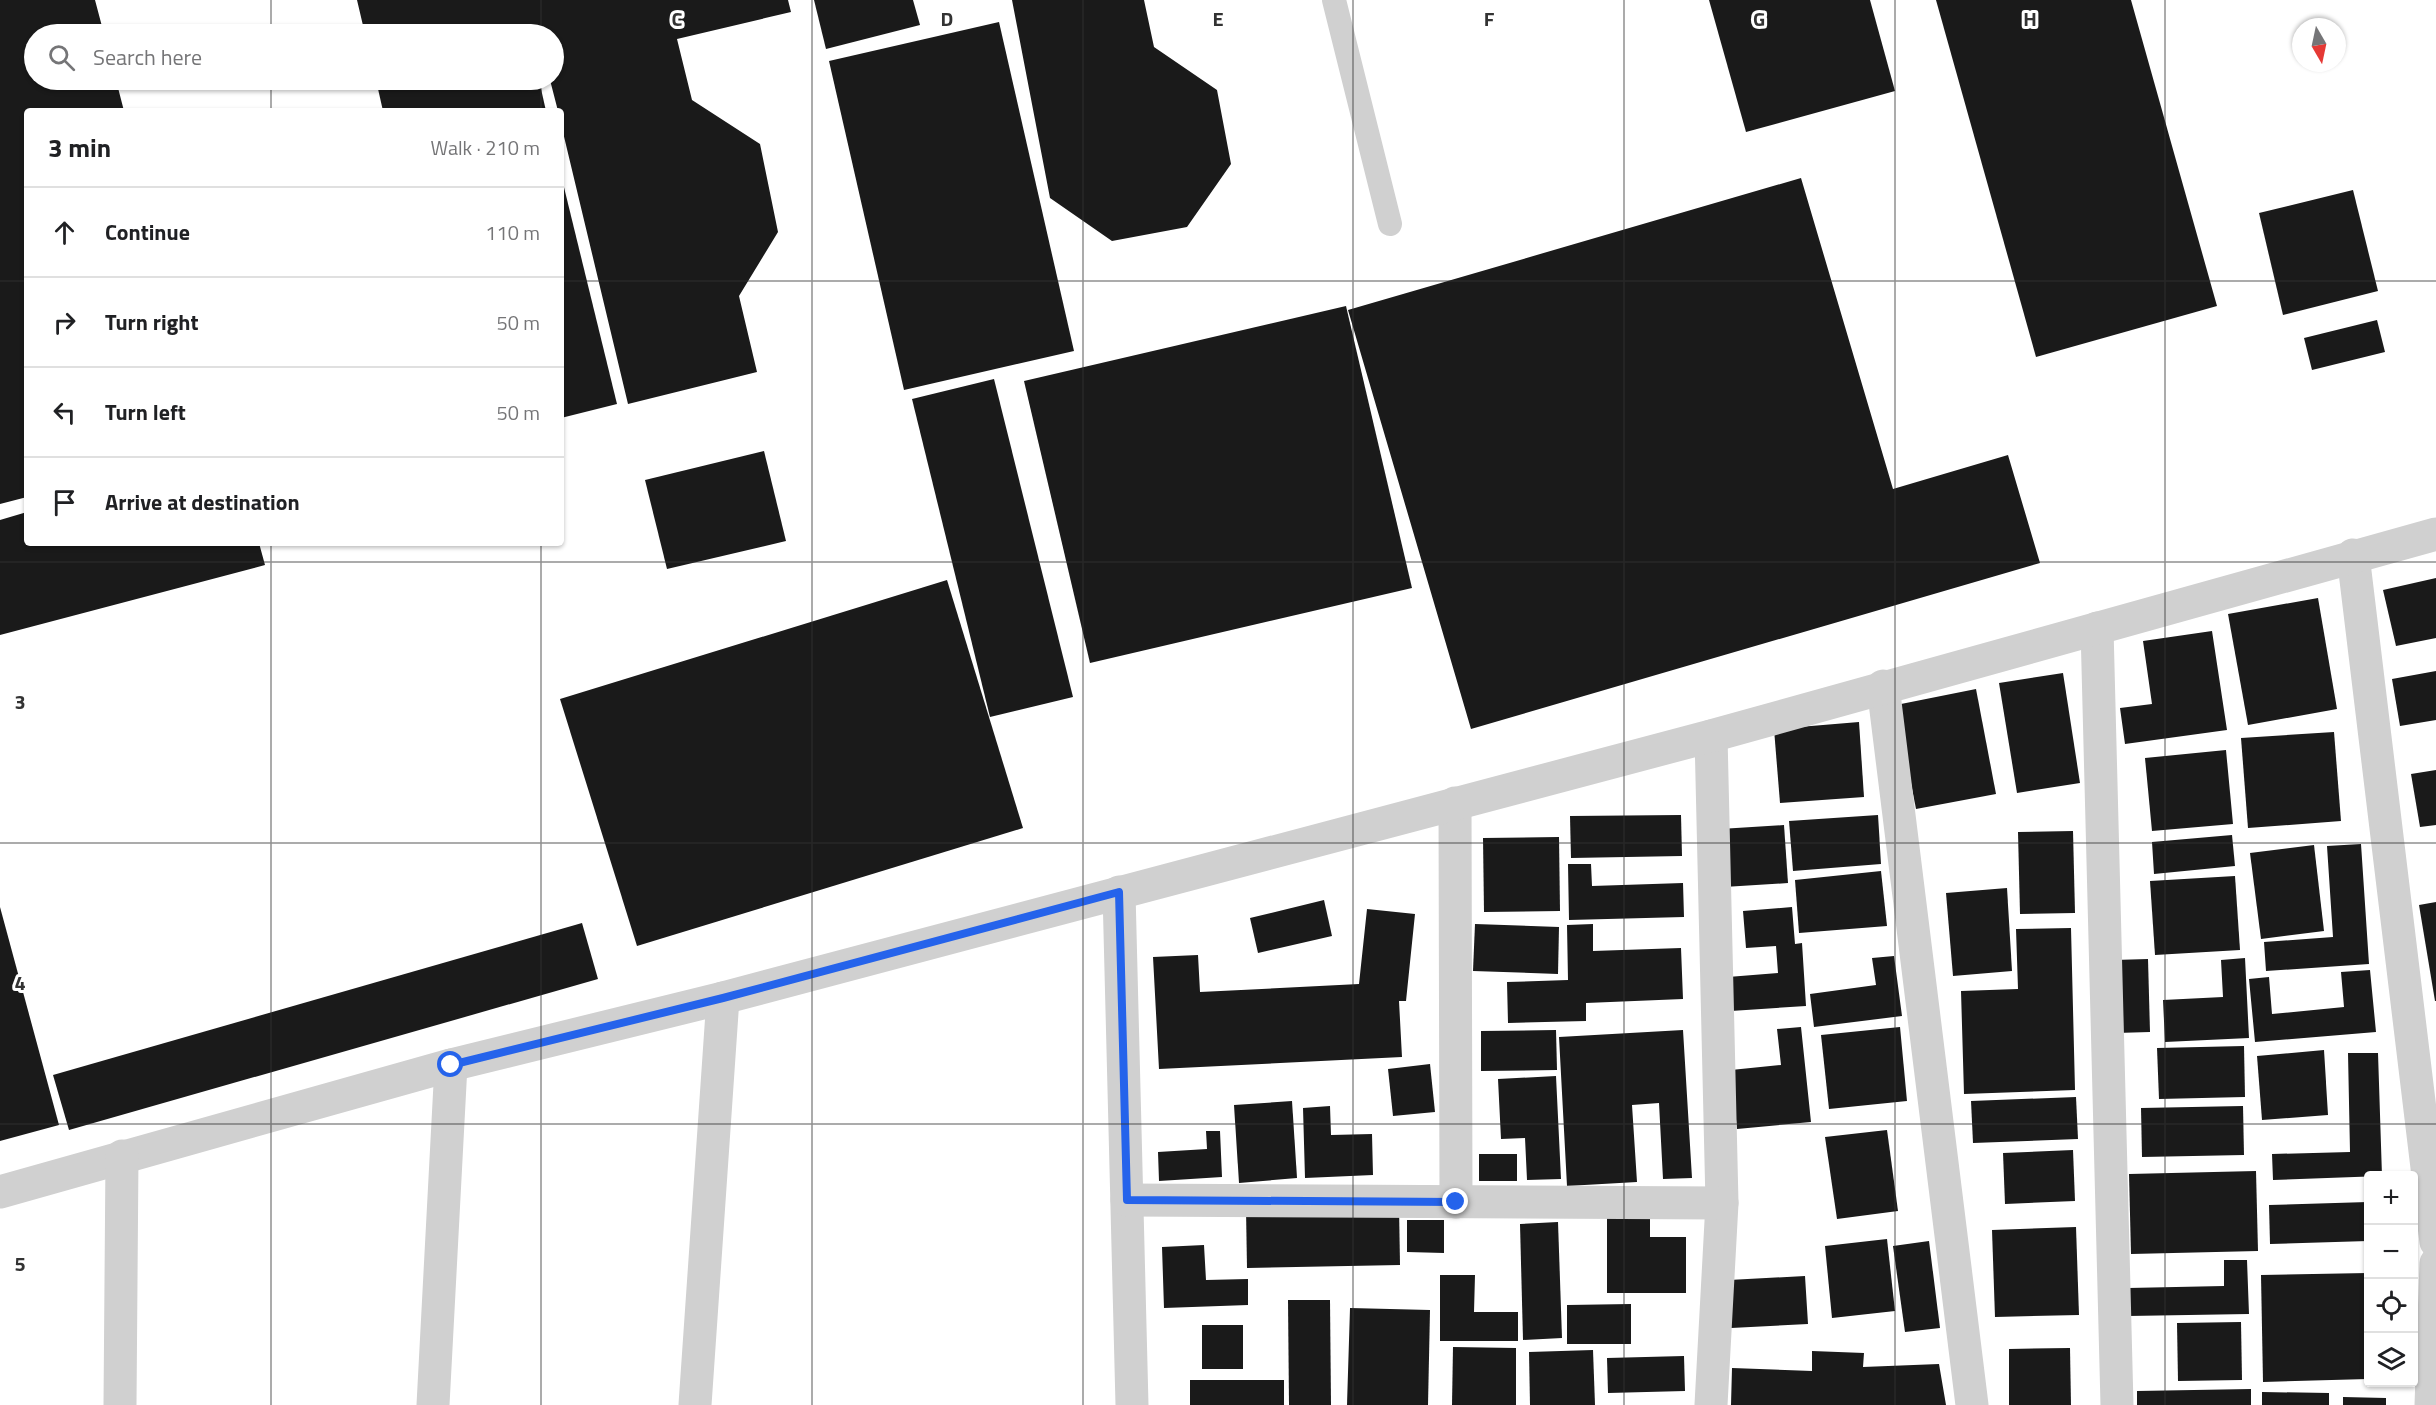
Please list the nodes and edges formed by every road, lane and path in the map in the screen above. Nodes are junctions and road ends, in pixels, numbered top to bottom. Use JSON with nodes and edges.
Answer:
{"nodes":[{"id":1,"x":1334,"y":0,"type":"edge"},
{"id":2,"x":1390,"y":224,"type":"dead end"},
{"id":3,"x":2436,"y":534,"type":"edge"},
{"id":4,"x":2353,"y":555,"type":"junction"},
{"id":5,"x":2097,"y":627,"type":"junction"},
{"id":6,"x":1883,"y":686,"type":"junction"},
{"id":7,"x":1711,"y":736,"type":"junction"},
{"id":8,"x":1455,"y":803,"type":"junction"},
{"id":9,"x":1119,"y":892,"type":"junction"},
{"id":10,"x":723,"y":998,"type":"junction"},
{"id":11,"x":451,"y":1065,"type":"junction"},
{"id":12,"x":122,"y":1156,"type":"junction"},
{"id":13,"x":0,"y":1192,"type":"edge"},
{"id":14,"x":1127,"y":1200,"type":"junction"},
{"id":15,"x":1456,"y":1202,"type":"junction"},
{"id":16,"x":1722,"y":1203,"type":"junction"},
{"id":17,"x":2436,"y":1242,"type":"edge"},
{"id":18,"x":2436,"y":1263,"type":"edge"},
{"id":19,"x":120,"y":1405,"type":"edge"},
{"id":20,"x":433,"y":1405,"type":"edge"},
{"id":21,"x":695,"y":1405,"type":"edge"},
{"id":22,"x":1132,"y":1405,"type":"edge"},
{"id":23,"x":1712,"y":1405,"type":"edge"},
{"id":24,"x":1972,"y":1405,"type":"edge"},
{"id":25,"x":2117,"y":1405,"type":"edge"},
{"id":26,"x":2431,"y":1405,"type":"edge"}],
"edges":[{"from":1,"to":2,"type":"lane"},
{"from":3,"to":4,"type":"street"},
{"from":4,"to":5,"type":"street"},
{"from":4,"to":17,"type":"street"},
{"from":5,"to":6,"type":"street"},
{"from":5,"to":25,"type":"street"},
{"from":6,"to":7,"type":"street"},
{"from":6,"to":24,"type":"street"},
{"from":7,"to":8,"type":"street"},
{"from":7,"to":16,"type":"street"},
{"from":8,"to":9,"type":"street"},
{"from":8,"to":15,"type":"street"},
{"from":9,"to":10,"type":"street"},
{"from":9,"to":14,"type":"street"},
{"from":10,"to":11,"type":"street"},
{"from":10,"to":21,"type":"street"},
{"from":11,"to":12,"type":"street"},
{"from":11,"to":20,"type":"street"},
{"from":12,"to":13,"type":"street"},
{"from":12,"to":19,"type":"street"},
{"from":14,"to":15,"type":"street"},
{"from":14,"to":22,"type":"street"},
{"from":15,"to":16,"type":"street"},
{"from":16,"to":23,"type":"street"},
{"from":18,"to":26,"type":"street"}]}
